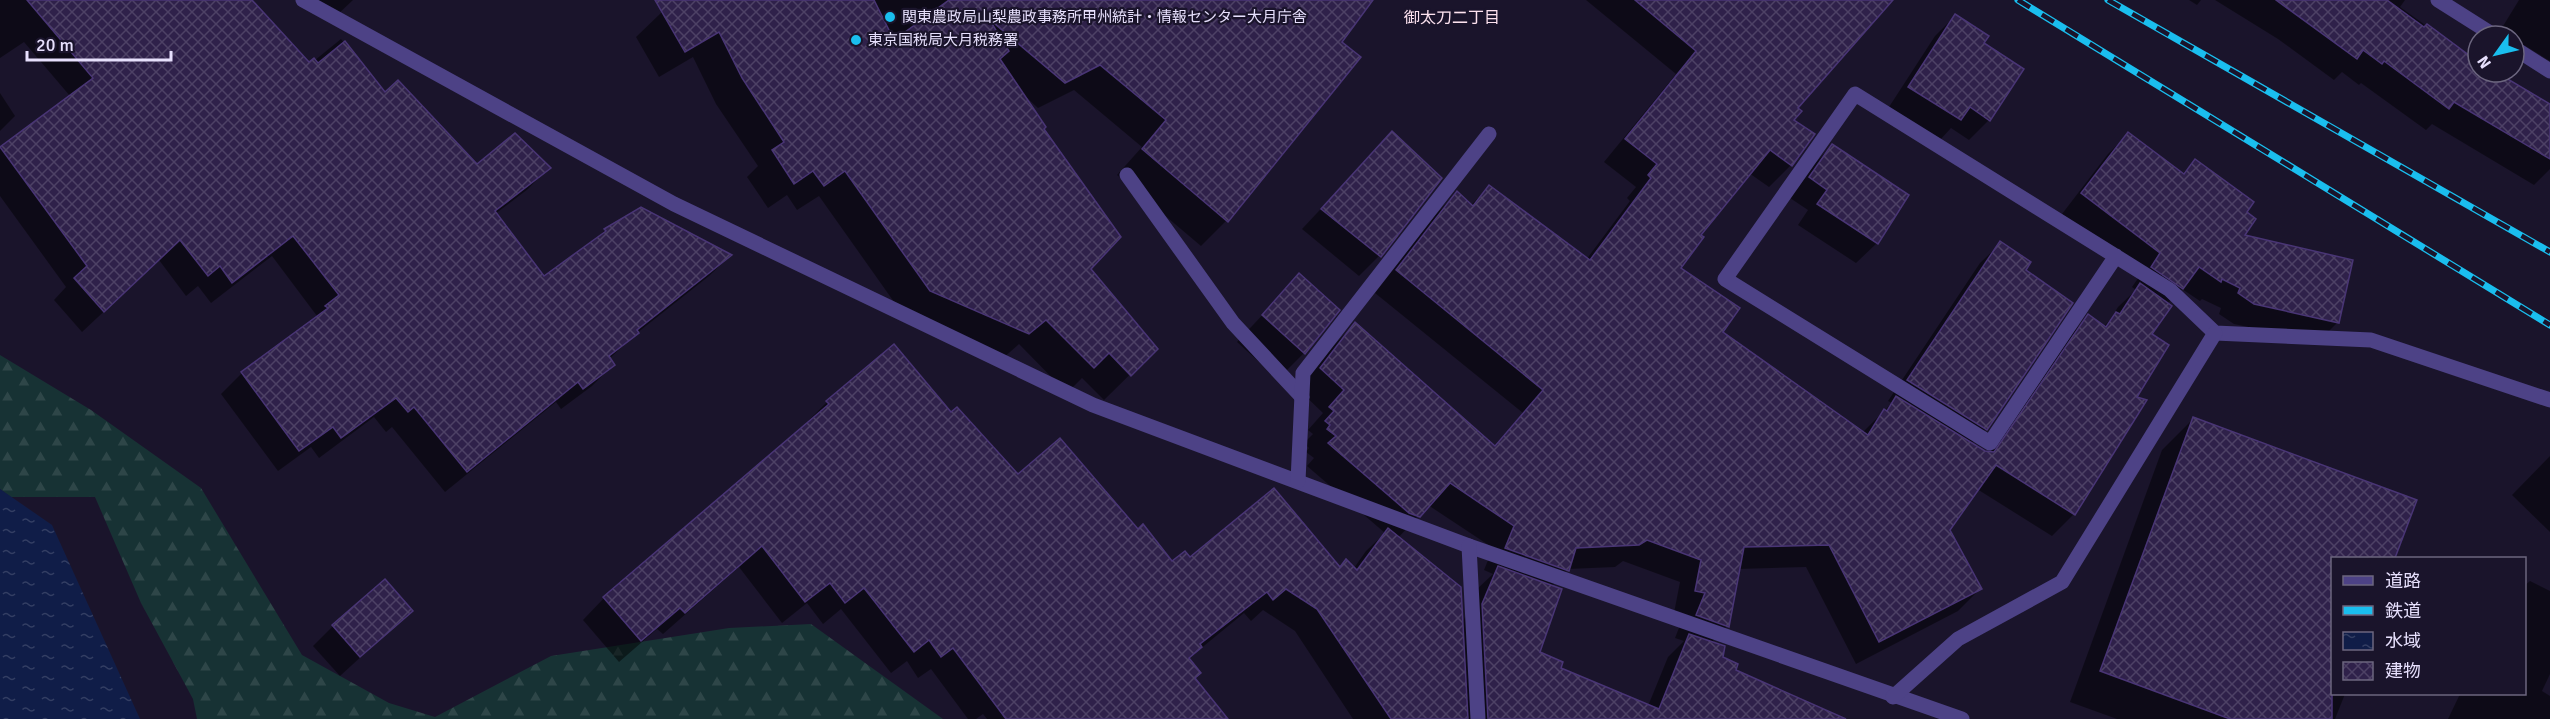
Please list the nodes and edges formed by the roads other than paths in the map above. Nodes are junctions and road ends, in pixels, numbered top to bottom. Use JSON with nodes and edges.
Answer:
{"nodes":[{"id":1,"x":303,"y":0,"type":"edge"},
{"id":2,"x":2438,"y":0,"type":"edge"},
{"id":3,"x":2476,"y":24,"type":"edge"},
{"id":4,"x":2526,"y":56,"type":"edge"},
{"id":5,"x":2550,"y":71,"type":"edge"},
{"id":6,"x":1489,"y":134,"type":"dead end"},
{"id":7,"x":1127,"y":175,"type":"dead end"},
{"id":8,"x":2116,"y":256,"type":"junction"},
{"id":9,"x":2216,"y":333,"type":"junction"},
{"id":10,"x":1302,"y":397,"type":"junction"},
{"id":11,"x":2550,"y":400,"type":"edge"},
{"id":12,"x":1298,"y":481,"type":"junction"},
{"id":13,"x":1469,"y":546,"type":"junction"},
{"id":14,"x":1893,"y":696,"type":"junction"},
{"id":15,"x":1478,"y":719,"type":"edge"},
{"id":16,"x":1962,"y":719,"type":"edge"}],
"edges":[{"from":1,"to":12,"type":"street"},
{"from":2,"to":3,"type":"street"},
{"from":4,"to":5,"type":"street"},
{"from":6,"to":10,"type":"street"},
{"from":7,"to":10,"type":"street"},
{"from":8,"to":8,"type":"street"},
{"from":8,"to":9,"type":"street"},
{"from":9,"to":11,"type":"street"},
{"from":9,"to":14,"type":"street"},
{"from":10,"to":12,"type":"street"},
{"from":12,"to":13,"type":"street"},
{"from":13,"to":14,"type":"street"},
{"from":13,"to":15,"type":"street"},
{"from":14,"to":16,"type":"street"}]}
